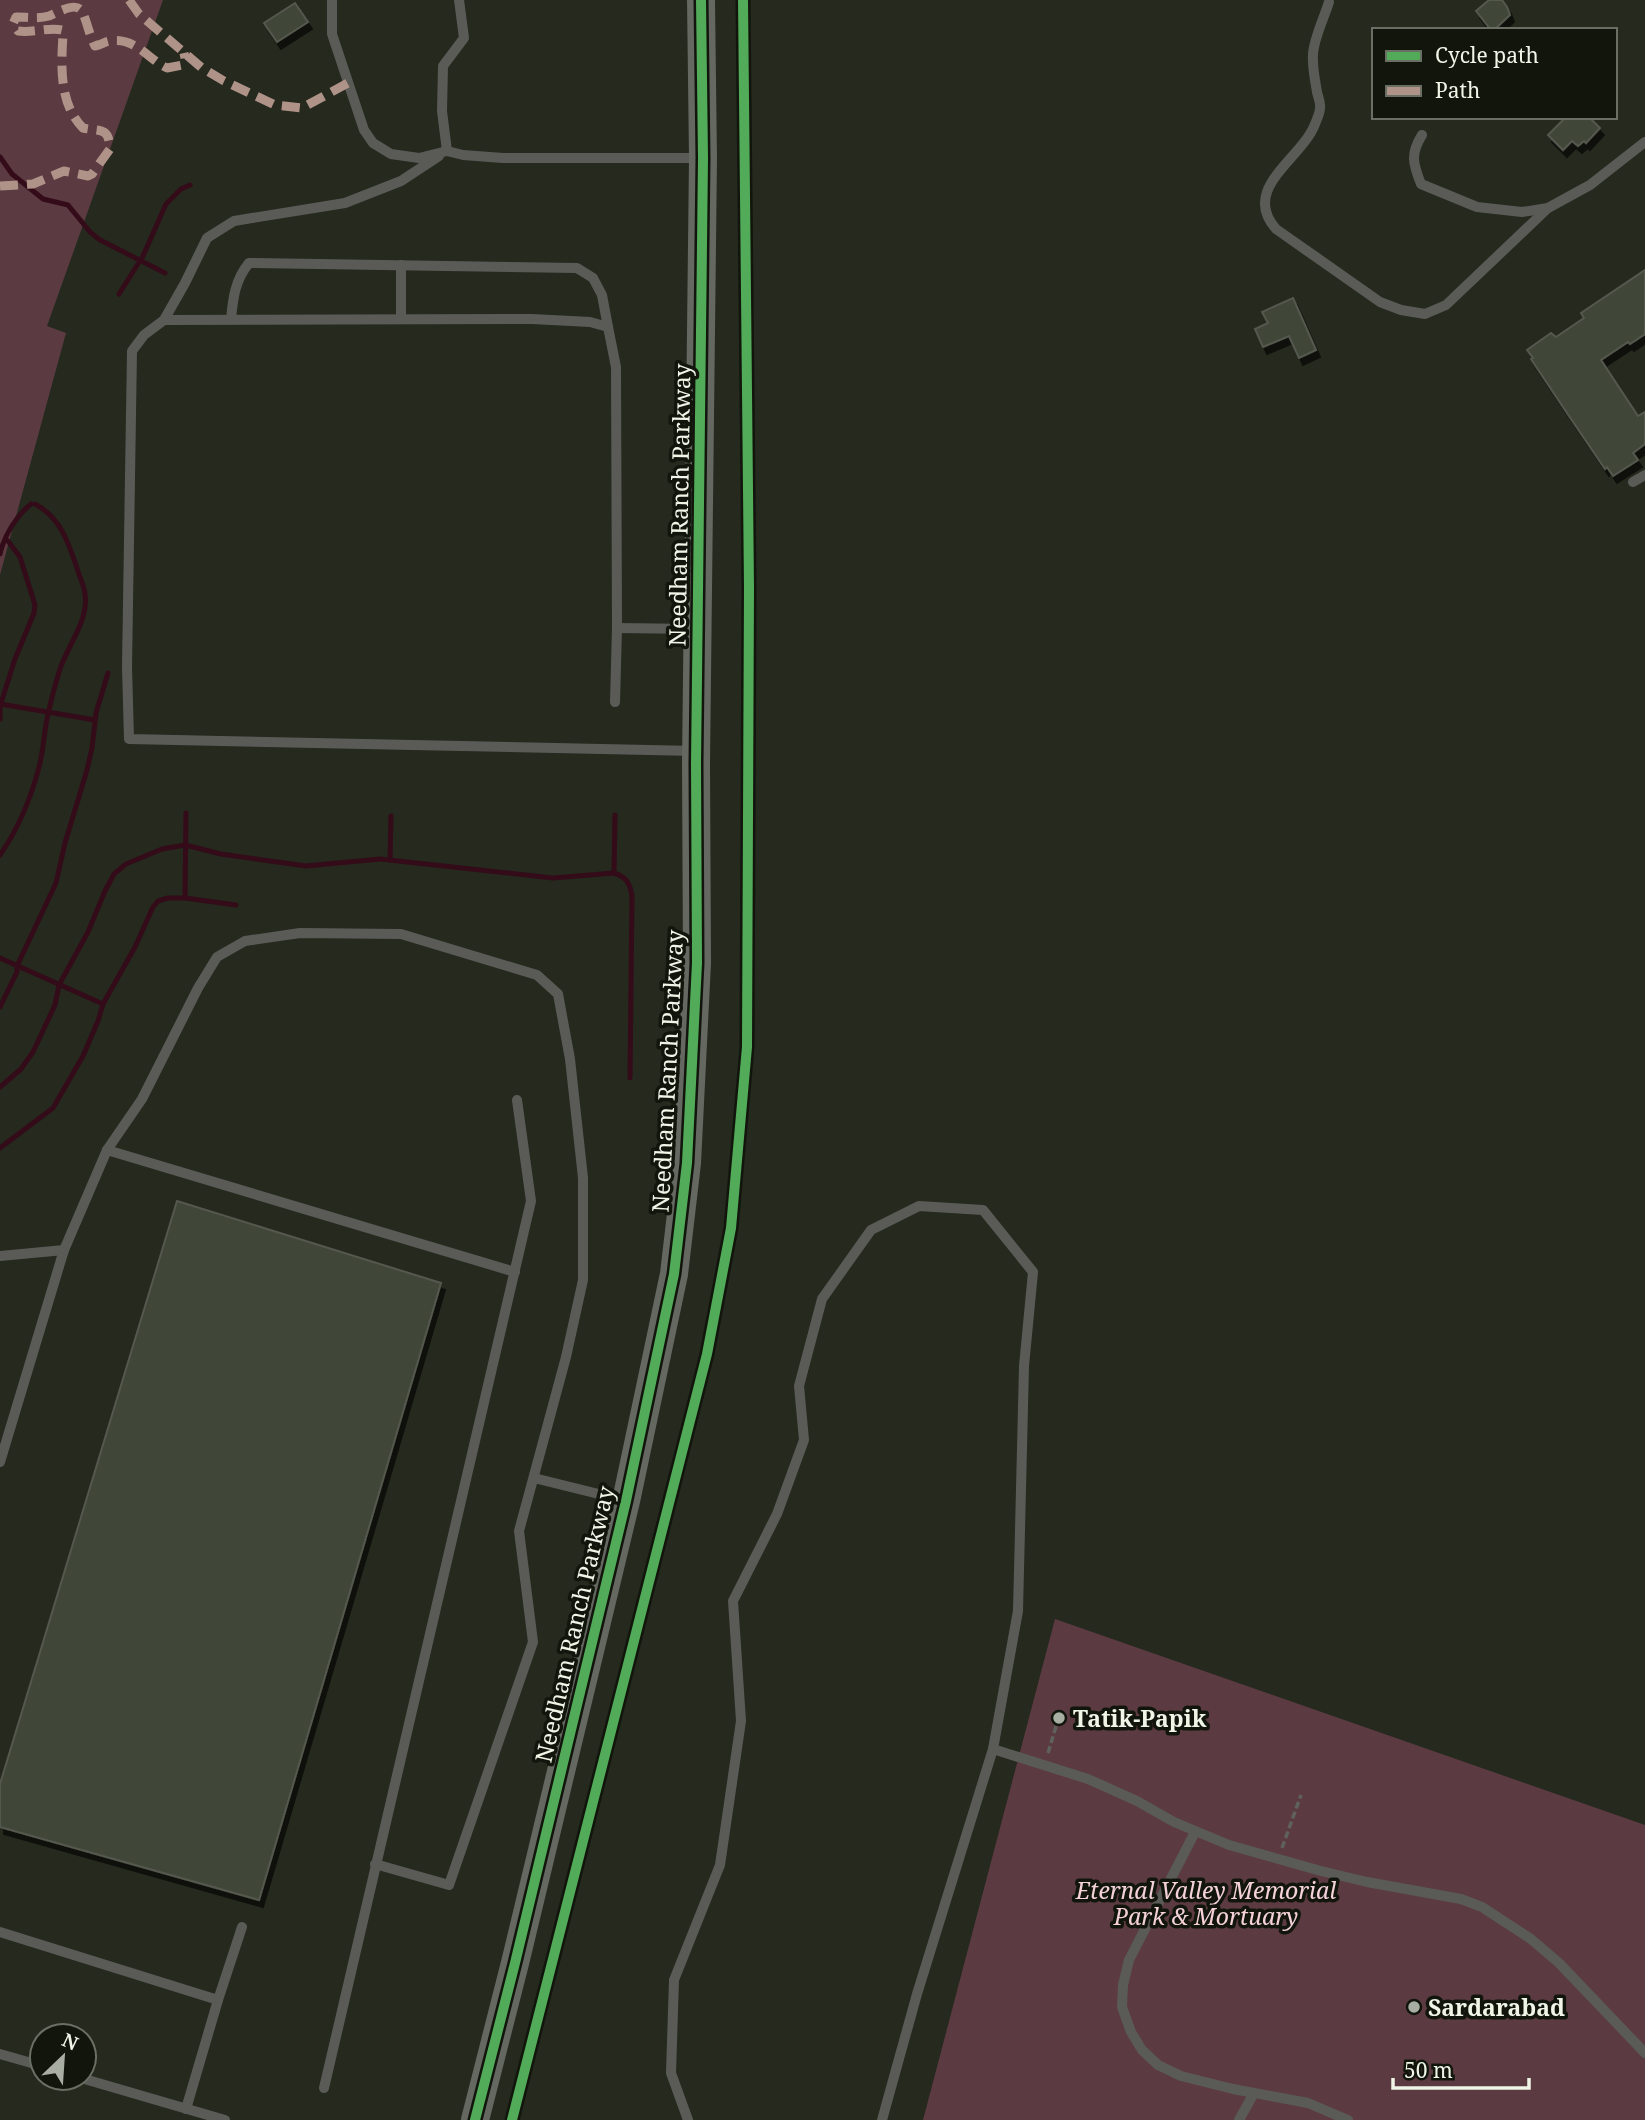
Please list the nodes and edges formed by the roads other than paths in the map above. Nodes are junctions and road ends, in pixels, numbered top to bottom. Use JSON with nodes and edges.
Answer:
{"nodes":[{"id":1,"x":332,"y":0,"type":"edge"},
{"id":2,"x":459,"y":0,"type":"edge"},
{"id":3,"x":701,"y":0,"type":"edge"},
{"id":4,"x":1329,"y":2,"type":"dead end"},
{"id":5,"x":1422,"y":135,"type":"dead end"},
{"id":6,"x":1645,"y":142,"type":"edge"},
{"id":7,"x":447,"y":150,"type":"junction"},
{"id":8,"x":703,"y":158,"type":"junction"},
{"id":9,"x":1548,"y":208,"type":"junction"},
{"id":10,"x":401,"y":265,"type":"junction"},
{"id":11,"x":231,"y":319,"type":"junction"},
{"id":12,"x":401,"y":319,"type":"junction"},
{"id":13,"x":164,"y":320,"type":"junction"},
{"id":14,"x":608,"y":327,"type":"junction"},
{"id":15,"x":1645,"y":475,"type":"edge"},
{"id":16,"x":1633,"y":482,"type":"dead end"},
{"id":17,"x":617,"y":628,"type":"junction"},
{"id":18,"x":699,"y":629,"type":"junction"},
{"id":19,"x":615,"y":702,"type":"dead end"},
{"id":20,"x":697,"y":751,"type":"junction"},
{"id":21,"x":517,"y":1100,"type":"dead end"},
{"id":22,"x":107,"y":1150,"type":"junction"},
{"id":23,"x":64,"y":1250,"type":"junction"},
{"id":24,"x":0,"y":1256,"type":"edge"},
{"id":25,"x":515,"y":1272,"type":"junction"},
{"id":26,"x":0,"y":1462,"type":"edge"},
{"id":27,"x":534,"y":1478,"type":"junction"},
{"id":28,"x":626,"y":1501,"type":"junction"},
{"id":29,"x":993,"y":1749,"type":"junction"},
{"id":30,"x":1195,"y":1832,"type":"junction"},
{"id":31,"x":375,"y":1864,"type":"junction"},
{"id":32,"x":242,"y":1927,"type":"dead end"},
{"id":33,"x":0,"y":1932,"type":"edge"},
{"id":34,"x":218,"y":2000,"type":"junction"},
{"id":35,"x":1645,"y":2053,"type":"edge"},
{"id":36,"x":0,"y":2054,"type":"edge"},
{"id":37,"x":28,"y":2062,"type":"edge"},
{"id":38,"x":98,"y":2083,"type":"edge"},
{"id":39,"x":324,"y":2088,"type":"dead end"},
{"id":40,"x":1254,"y":2093,"type":"junction"},
{"id":41,"x":186,"y":2109,"type":"junction"},
{"id":42,"x":225,"y":2120,"type":"edge"},
{"id":43,"x":475,"y":2120,"type":"edge"},
{"id":44,"x":688,"y":2120,"type":"edge"},
{"id":45,"x":882,"y":2120,"type":"edge"},
{"id":46,"x":1239,"y":2120,"type":"edge"},
{"id":47,"x":1348,"y":2120,"type":"edge"}],
"edges":[{"from":1,"to":7,"type":"lane"},
{"from":2,"to":7,"type":"lane"},
{"from":3,"to":8,"type":"street","name":"Needham Ranch Parkway"},
{"from":4,"to":9,"type":"lane"},
{"from":5,"to":9,"type":"lane"},
{"from":6,"to":9,"type":"lane"},
{"from":7,"to":8,"type":"lane"},
{"from":7,"to":13,"type":"lane"},
{"from":8,"to":18,"type":"street","name":"Needham Ranch Parkway"},
{"from":10,"to":11,"type":"lane"},
{"from":10,"to":12,"type":"lane"},
{"from":10,"to":14,"type":"lane"},
{"from":11,"to":12,"type":"lane"},
{"from":11,"to":13,"type":"lane"},
{"from":12,"to":14,"type":"lane"},
{"from":13,"to":20,"type":"lane"},
{"from":14,"to":17,"type":"lane"},
{"from":15,"to":16,"type":"lane"},
{"from":17,"to":18,"type":"lane"},
{"from":17,"to":19,"type":"lane"},
{"from":18,"to":20,"type":"street","name":"Needham Ranch Parkway"},
{"from":20,"to":28,"type":"street","name":"Needham Ranch Parkway"},
{"from":21,"to":25,"type":"lane"},
{"from":22,"to":23,"type":"lane"},
{"from":22,"to":25,"type":"lane"},
{"from":22,"to":27,"type":"lane"},
{"from":23,"to":24,"type":"lane"},
{"from":23,"to":26,"type":"lane"},
{"from":25,"to":31,"type":"lane"},
{"from":27,"to":28,"type":"lane"},
{"from":27,"to":31,"type":"lane"},
{"from":28,"to":43,"type":"street","name":"Needham Ranch Parkway"},
{"from":29,"to":30,"type":"lane"},
{"from":29,"to":44,"type":"lane"},
{"from":29,"to":45,"type":"lane"},
{"from":30,"to":35,"type":"lane"},
{"from":30,"to":40,"type":"lane"},
{"from":31,"to":39,"type":"lane"},
{"from":32,"to":34,"type":"lane"},
{"from":33,"to":34,"type":"lane"},
{"from":34,"to":41,"type":"lane"},
{"from":36,"to":37,"type":"lane"},
{"from":38,"to":41,"type":"lane"},
{"from":40,"to":46,"type":"lane"},
{"from":40,"to":47,"type":"lane"},
{"from":41,"to":42,"type":"lane"}]}
